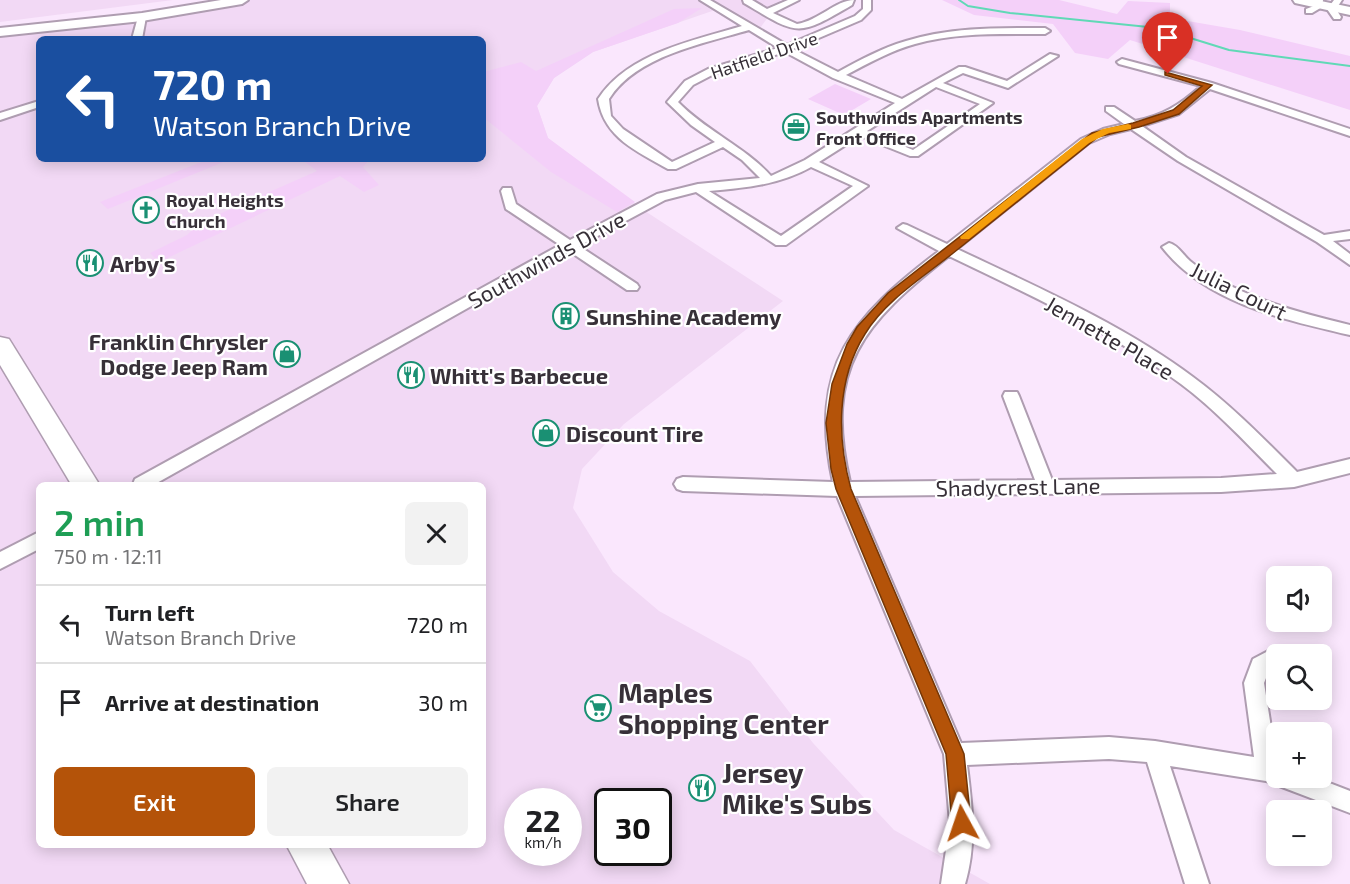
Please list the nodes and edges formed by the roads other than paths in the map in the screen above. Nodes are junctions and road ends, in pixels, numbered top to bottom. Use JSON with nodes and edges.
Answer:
{"nodes":[{"id":1,"x":209,"y":0,"type":"edge"},
{"id":2,"x":242,"y":0,"type":"edge"},
{"id":3,"x":704,"y":0,"type":"edge"},
{"id":4,"x":795,"y":0,"type":"edge"},
{"id":5,"x":850,"y":0,"type":"edge"},
{"id":6,"x":867,"y":0,"type":"edge"},
{"id":7,"x":1299,"y":0,"type":"edge"},
{"id":8,"x":737,"y":4,"type":"edge"},
{"id":9,"x":1327,"y":5,"type":"edge"},
{"id":10,"x":1350,"y":6,"type":"edge"},
{"id":11,"x":143,"y":11,"type":"junction"},
{"id":12,"x":1350,"y":11,"type":"edge"},
{"id":13,"x":766,"y":12,"type":"junction"},
{"id":14,"x":0,"y":26,"type":"edge"},
{"id":15,"x":750,"y":27,"type":"junction"},
{"id":16,"x":1045,"y":31,"type":"dead end"},
{"id":17,"x":0,"y":33,"type":"edge"},
{"id":18,"x":138,"y":36,"type":"edge"},
{"id":19,"x":785,"y":49,"type":"junction"},
{"id":20,"x":1053,"y":56,"type":"dead end"},
{"id":21,"x":1122,"y":62,"type":"dead end"},
{"id":22,"x":837,"y":76,"type":"junction"},
{"id":23,"x":934,"y":82,"type":"junction"},
{"id":24,"x":1208,"y":85,"type":"junction"},
{"id":25,"x":903,"y":103,"type":"junction"},
{"id":26,"x":36,"y":105,"type":"edge"},
{"id":27,"x":1110,"y":109,"type":"dead end"},
{"id":28,"x":0,"y":117,"type":"edge"},
{"id":29,"x":1136,"y":125,"type":"junction"},
{"id":30,"x":860,"y":132,"type":"junction"},
{"id":31,"x":1350,"y":133,"type":"edge"},
{"id":32,"x":724,"y":142,"type":"junction"},
{"id":33,"x":810,"y":162,"type":"junction"},
{"id":34,"x":768,"y":180,"type":"junction"},
{"id":35,"x":698,"y":188,"type":"junction"},
{"id":36,"x":507,"y":191,"type":"dead end"},
{"id":37,"x":903,"y":228,"type":"dead end"},
{"id":38,"x":1350,"y":235,"type":"edge"},
{"id":39,"x":1322,"y":239,"type":"junction"},
{"id":40,"x":571,"y":245,"type":"junction"},
{"id":41,"x":1169,"y":247,"type":"dead end"},
{"id":42,"x":948,"y":251,"type":"junction"},
{"id":43,"x":1350,"y":261,"type":"edge"},
{"id":44,"x":632,"y":287,"type":"dead end"},
{"id":45,"x":1350,"y":330,"type":"edge"},
{"id":46,"x":0,"y":345,"type":"edge"},
{"id":47,"x":1011,"y":396,"type":"dead end"},
{"id":48,"x":1350,"y":466,"type":"edge"},
{"id":49,"x":1294,"y":480,"type":"junction"},
{"id":50,"x":84,"y":482,"type":"edge"},
{"id":51,"x":145,"y":482,"type":"edge"},
{"id":52,"x":683,"y":484,"type":"dead end"},
{"id":53,"x":1046,"y":486,"type":"junction"},
{"id":54,"x":843,"y":489,"type":"junction"},
{"id":55,"x":36,"y":542,"type":"edge"},
{"id":56,"x":0,"y":561,"type":"edge"},
{"id":57,"x":1266,"y":663,"type":"edge"},
{"id":58,"x":1266,"y":733,"type":"edge"},
{"id":59,"x":1155,"y":752,"type":"junction"},
{"id":60,"x":955,"y":754,"type":"junction"},
{"id":61,"x":1266,"y":772,"type":"edge"},
{"id":62,"x":1313,"y":788,"type":"edge"},
{"id":63,"x":1350,"y":802,"type":"edge"},
{"id":64,"x":307,"y":848,"type":"edge"},
{"id":65,"x":329,"y":884,"type":"edge"},
{"id":66,"x":953,"y":884,"type":"edge"},
{"id":67,"x":1197,"y":884,"type":"edge"}],
"edges":[{"from":1,"to":11,"type":"main road"},
{"from":2,"to":11,"type":"main road"},
{"from":3,"to":8,"type":"street"},
{"from":4,"to":13,"type":"street"},
{"from":5,"to":13,"type":"street"},
{"from":6,"to":19,"type":"street","name":"Hatfield Drive"},
{"from":7,"to":9,"type":"main road"},
{"from":8,"to":13,"type":"street"},
{"from":8,"to":15,"type":"street"},
{"from":9,"to":10,"type":"main road"},
{"from":9,"to":12,"type":"main road"},
{"from":11,"to":14,"type":"main road"},
{"from":11,"to":17,"type":"main road"},
{"from":11,"to":18,"type":"street"},
{"from":15,"to":19,"type":"street"},
{"from":15,"to":32,"type":"street"},
{"from":16,"to":22,"type":"street"},
{"from":19,"to":22,"type":"street"},
{"from":19,"to":32,"type":"street","name":"Hatfield Drive"},
{"from":20,"to":23,"type":"street","name":"Southwinds Drive"},
{"from":21,"to":24,"type":"street"},
{"from":22,"to":25,"type":"street"},
{"from":23,"to":25,"type":"street","name":"Southwinds Drive"},
{"from":23,"to":30,"type":"street"},
{"from":24,"to":29,"type":"street"},
{"from":24,"to":31,"type":"street"},
{"from":25,"to":30,"type":"street","name":"Southwinds Drive"},
{"from":26,"to":28,"type":"street"},
{"from":27,"to":29,"type":"street"},
{"from":29,"to":39,"type":"street"},
{"from":29,"to":42,"type":"street"},
{"from":30,"to":33,"type":"street","name":"Southwinds Drive"},
{"from":32,"to":34,"type":"street","name":"Hatfield Drive"},
{"from":33,"to":34,"type":"street","name":"Southwinds Drive"},
{"from":33,"to":35,"type":"street"},
{"from":34,"to":35,"type":"street","name":"Southwinds Drive"},
{"from":35,"to":40,"type":"street","name":"Southwinds Drive"},
{"from":36,"to":40,"type":"street"},
{"from":37,"to":42,"type":"street","name":"Jennette Place"},
{"from":38,"to":39,"type":"street"},
{"from":39,"to":43,"type":"street"},
{"from":40,"to":44,"type":"street"},
{"from":40,"to":51,"type":"street","name":"Southwinds Drive"},
{"from":41,"to":45,"type":"street","name":"Julia Court"},
{"from":42,"to":49,"type":"street","name":"Jennette Place"},
{"from":42,"to":54,"type":"street"},
{"from":46,"to":50,"type":"highway"},
{"from":47,"to":53,"type":"street"},
{"from":48,"to":49,"type":"street","name":"Shadycrest Lane"},
{"from":49,"to":53,"type":"street","name":"Shadycrest Lane"},
{"from":52,"to":54,"type":"street","name":"Shadycrest Lane"},
{"from":53,"to":54,"type":"street","name":"Shadycrest Lane"},
{"from":54,"to":60,"type":"street"},
{"from":55,"to":56,"type":"street"},
{"from":57,"to":58,"type":"street"},
{"from":59,"to":60,"type":"street"},
{"from":59,"to":61,"type":"street"},
{"from":59,"to":67,"type":"street"},
{"from":60,"to":66,"type":"street"},
{"from":62,"to":63,"type":"street"},
{"from":64,"to":65,"type":"highway"}]}
